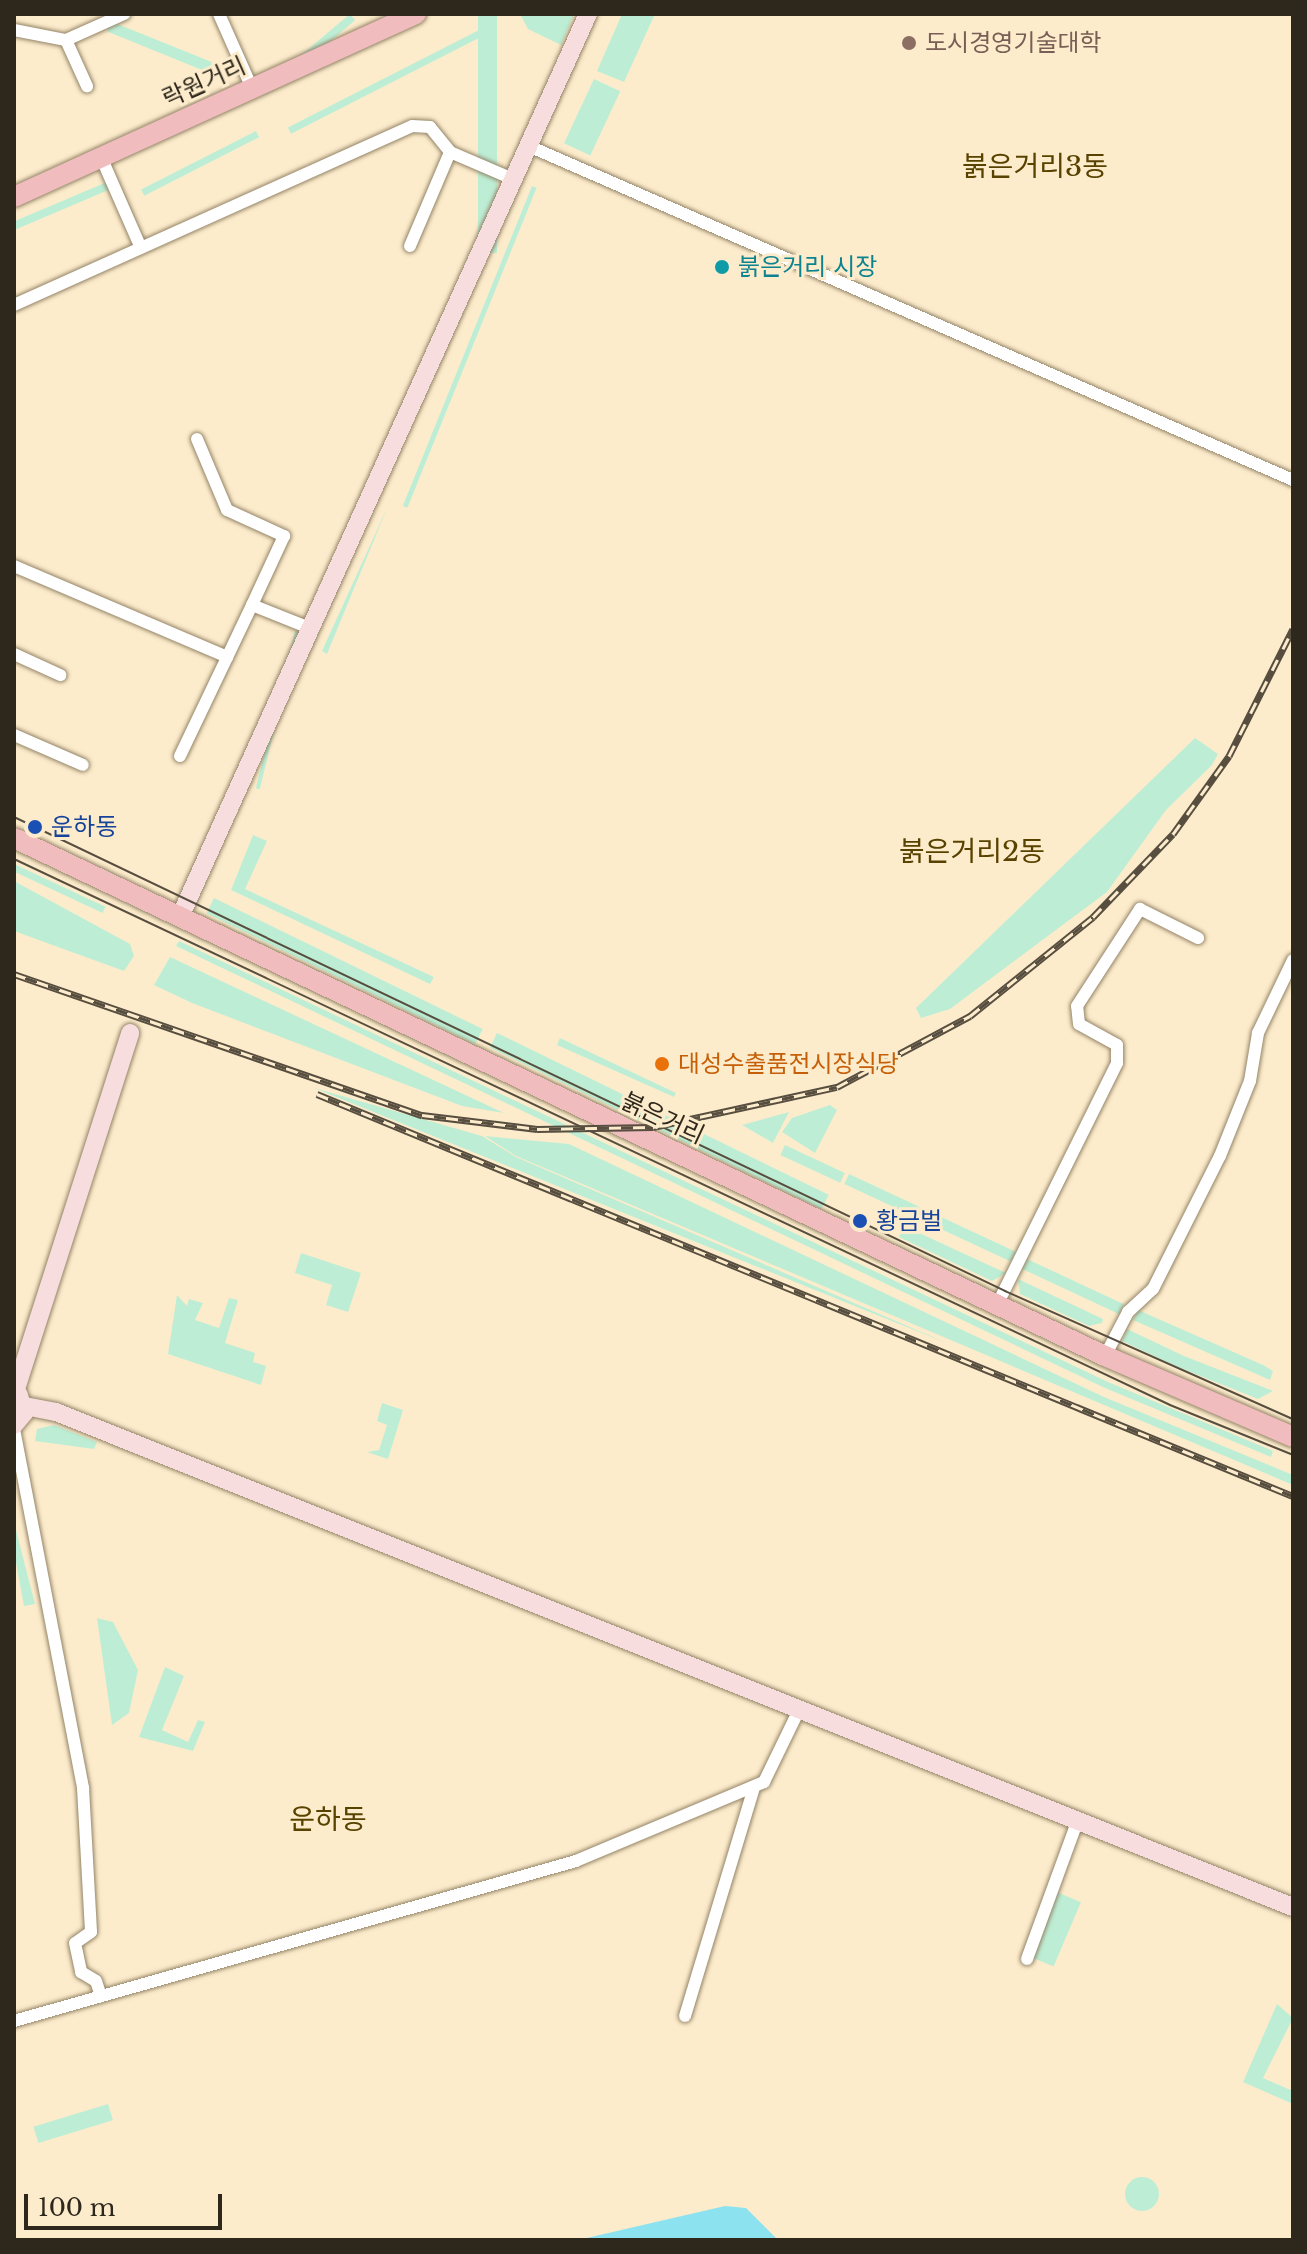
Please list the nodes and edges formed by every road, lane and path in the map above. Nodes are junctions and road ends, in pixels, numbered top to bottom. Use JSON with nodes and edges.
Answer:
{"nodes":[{"id":1,"x":124,"y":14,"type":"edge"},
{"id":2,"x":219,"y":14,"type":"edge"},
{"id":3,"x":416,"y":14,"type":"edge"},
{"id":4,"x":588,"y":14,"type":"edge"},
{"id":5,"x":14,"y":30,"type":"edge"},
{"id":6,"x":66,"y":40,"type":"junction"},
{"id":7,"x":87,"y":86,"type":"dead end"},
{"id":8,"x":252,"y":88,"type":"junction"},
{"id":9,"x":531,"y":147,"type":"junction"},
{"id":10,"x":450,"y":152,"type":"junction"},
{"id":11,"x":101,"y":157,"type":"junction"},
{"id":12,"x":515,"y":180,"type":"junction"},
{"id":13,"x":14,"y":197,"type":"edge"},
{"id":14,"x":410,"y":246,"type":"dead end"},
{"id":15,"x":141,"y":248,"type":"junction"},
{"id":16,"x":14,"y":305,"type":"edge"},
{"id":17,"x":197,"y":439,"type":"dead end"},
{"id":18,"x":1293,"y":480,"type":"edge"},
{"id":19,"x":14,"y":566,"type":"edge"},
{"id":20,"x":252,"y":605,"type":"junction"},
{"id":21,"x":312,"y":629,"type":"junction"},
{"id":22,"x":14,"y":654,"type":"edge"},
{"id":23,"x":227,"y":657,"type":"junction"},
{"id":24,"x":60,"y":675,"type":"dead end"},
{"id":25,"x":14,"y":735,"type":"edge"},
{"id":26,"x":180,"y":756,"type":"dead end"},
{"id":27,"x":83,"y":765,"type":"dead end"},
{"id":28,"x":14,"y":838,"type":"edge"},
{"id":29,"x":180,"y":917,"type":"junction"},
{"id":30,"x":1198,"y":938,"type":"dead end"},
{"id":31,"x":1293,"y":960,"type":"edge"},
{"id":32,"x":130,"y":1033,"type":"dead end"},
{"id":33,"x":997,"y":1305,"type":"junction"},
{"id":34,"x":1105,"y":1356,"type":"junction"},
{"id":35,"x":18,"y":1397,"type":"edge"},
{"id":36,"x":14,"y":1427,"type":"edge"},
{"id":37,"x":1293,"y":1437,"type":"edge"},
{"id":38,"x":799,"y":1710,"type":"junction"},
{"id":39,"x":754,"y":1787,"type":"junction"},
{"id":40,"x":1078,"y":1820,"type":"junction"},
{"id":41,"x":1293,"y":1907,"type":"edge"},
{"id":42,"x":1027,"y":1959,"type":"dead end"},
{"id":43,"x":101,"y":1996,"type":"junction"},
{"id":44,"x":685,"y":2016,"type":"dead end"},
{"id":45,"x":14,"y":2021,"type":"edge"}],
"edges":[{"from":1,"to":6,"type":"street"},
{"from":2,"to":8,"type":"street"},
{"from":3,"to":8,"type":"main road","name":"락원거리"},
{"from":4,"to":9,"type":"street"},
{"from":5,"to":6,"type":"street"},
{"from":6,"to":7,"type":"street"},
{"from":8,"to":11,"type":"main road","name":"락원거리"},
{"from":9,"to":12,"type":"street"},
{"from":9,"to":18,"type":"street"},
{"from":10,"to":12,"type":"street"},
{"from":10,"to":14,"type":"street"},
{"from":10,"to":15,"type":"street"},
{"from":11,"to":13,"type":"main road","name":"락원거리"},
{"from":11,"to":15,"type":"street"},
{"from":12,"to":21,"type":"street"},
{"from":15,"to":16,"type":"street"},
{"from":17,"to":20,"type":"street"},
{"from":19,"to":23,"type":"street"},
{"from":20,"to":21,"type":"street"},
{"from":20,"to":23,"type":"street"},
{"from":21,"to":29,"type":"street"},
{"from":22,"to":24,"type":"street"},
{"from":23,"to":26,"type":"street"},
{"from":25,"to":27,"type":"street"},
{"from":28,"to":29,"type":"main road","name":"붉은거리"},
{"from":29,"to":33,"type":"main road","name":"붉은거리"},
{"from":30,"to":33,"type":"street"},
{"from":31,"to":34,"type":"street"},
{"from":32,"to":35,"type":"street"},
{"from":33,"to":34,"type":"main road","name":"붉은거리"},
{"from":34,"to":37,"type":"main road","name":"붉은거리"},
{"from":35,"to":36,"type":"street"},
{"from":35,"to":38,"type":"street"},
{"from":36,"to":43,"type":"street"},
{"from":38,"to":39,"type":"street"},
{"from":38,"to":40,"type":"street"},
{"from":39,"to":43,"type":"street"},
{"from":39,"to":44,"type":"street"},
{"from":40,"to":41,"type":"street"},
{"from":40,"to":42,"type":"street"},
{"from":43,"to":45,"type":"street"}]}
